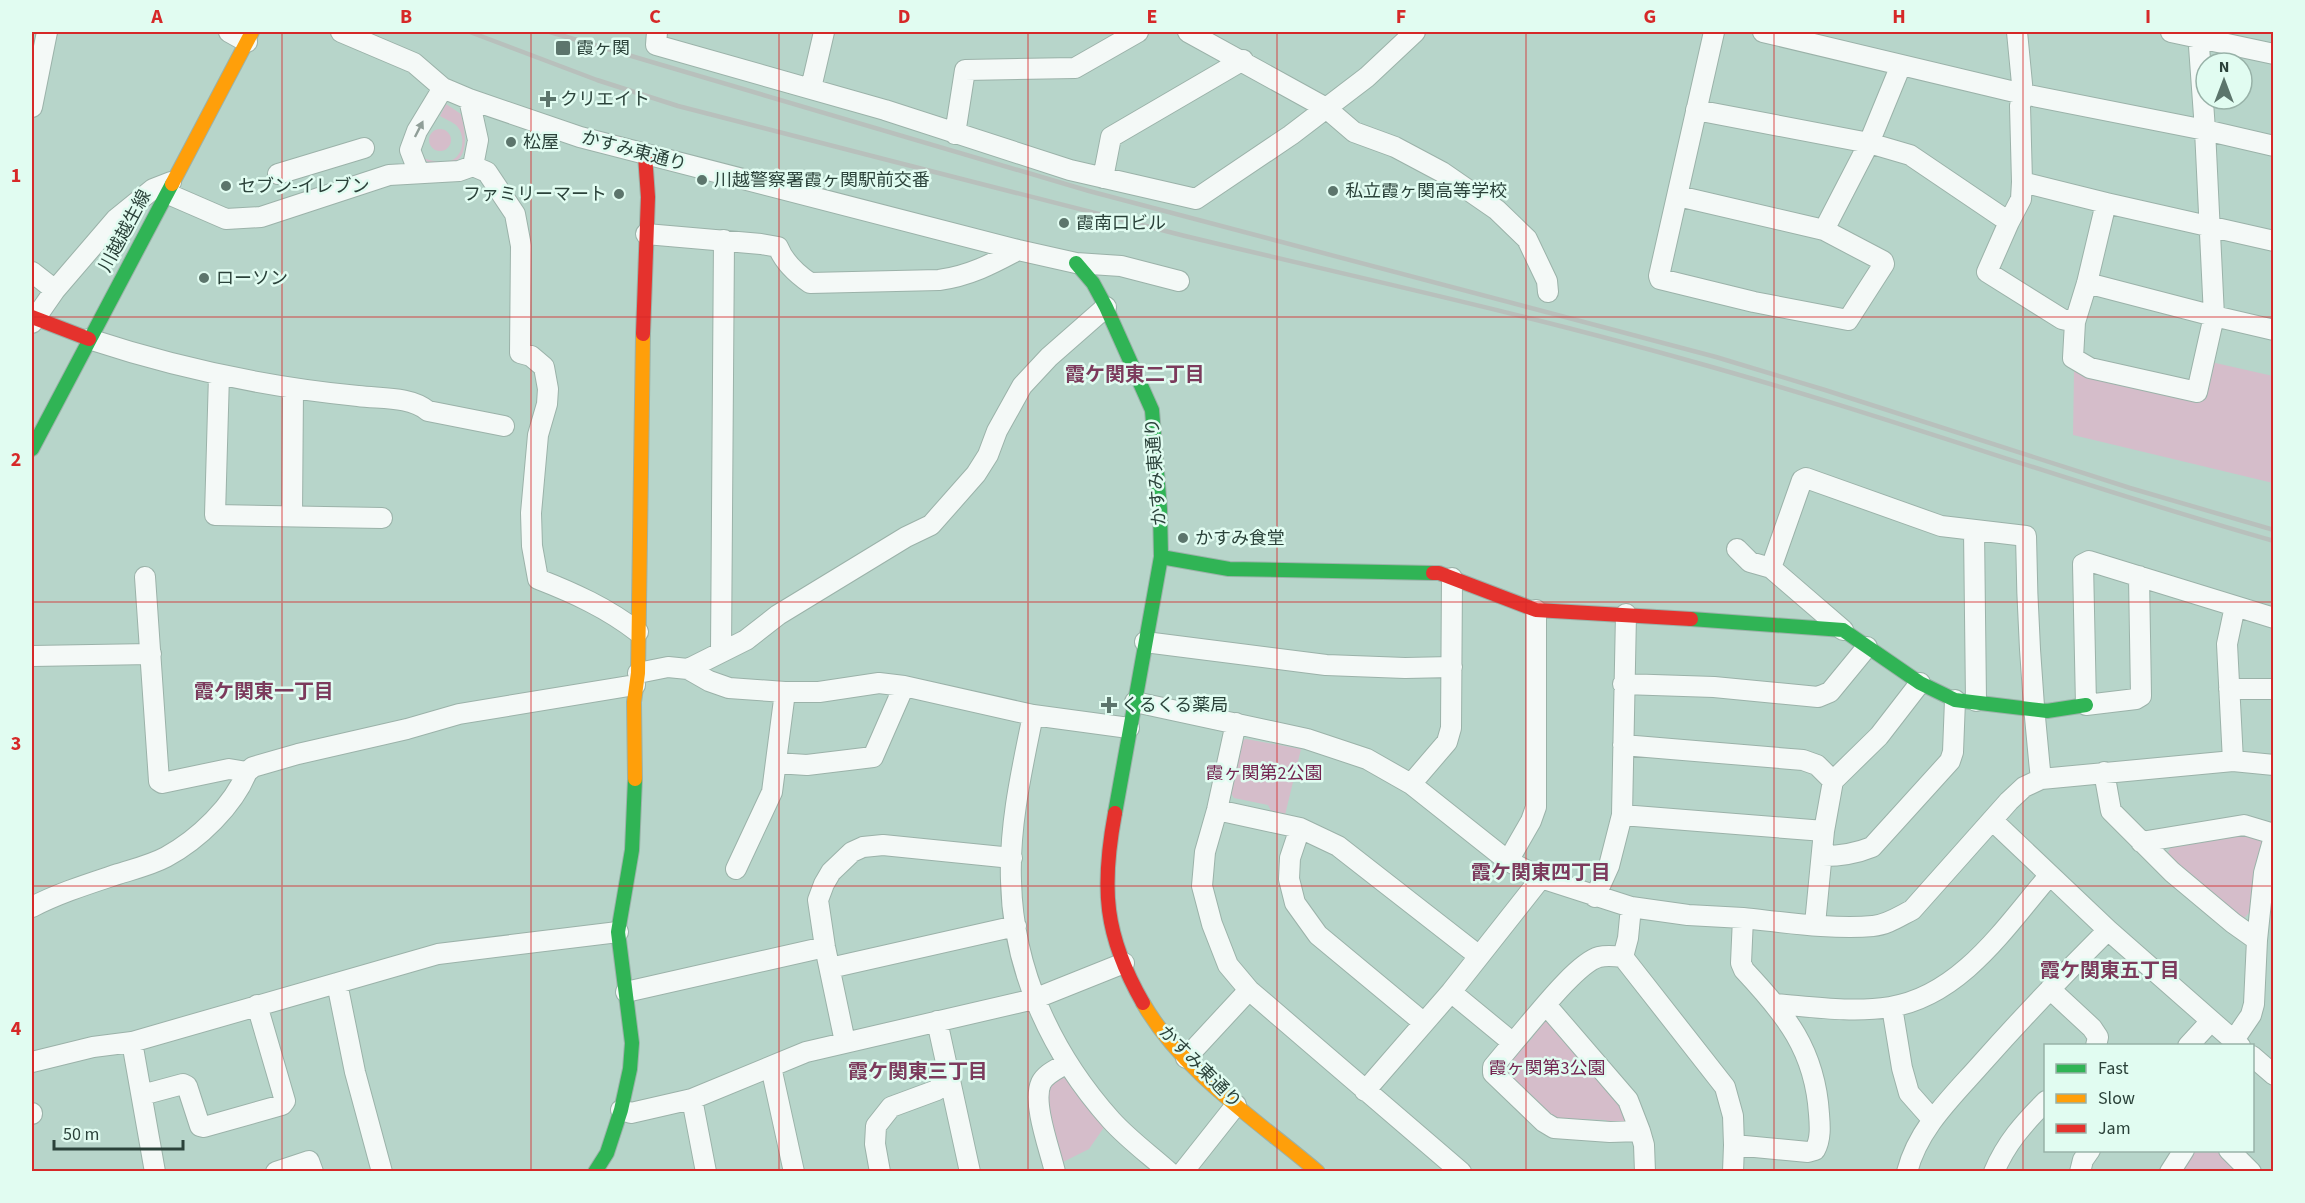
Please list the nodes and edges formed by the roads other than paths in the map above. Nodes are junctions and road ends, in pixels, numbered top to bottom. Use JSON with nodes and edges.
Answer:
{"nodes":[{"id":1,"x":47,"y":32,"type":"edge"},
{"id":2,"x":229,"y":32,"type":"edge"},
{"id":3,"x":341,"y":32,"type":"edge"},
{"id":4,"x":657,"y":32,"type":"edge"},
{"id":5,"x":824,"y":32,"type":"edge"},
{"id":6,"x":1138,"y":32,"type":"edge"},
{"id":7,"x":1188,"y":32,"type":"edge"},
{"id":8,"x":1415,"y":32,"type":"edge"},
{"id":9,"x":1714,"y":32,"type":"edge"},
{"id":10,"x":1763,"y":32,"type":"edge"},
{"id":11,"x":2017,"y":32,"type":"edge"},
{"id":12,"x":2171,"y":32,"type":"edge"},
{"id":13,"x":2198,"y":34,"type":"edge"},
{"id":14,"x":249,"y":37,"type":"edge"},
{"id":15,"x":2274,"y":54,"type":"edge"},
{"id":16,"x":1243,"y":60,"type":"junction"},
{"id":17,"x":1901,"y":65,"type":"junction"},
{"id":18,"x":443,"y":88,"type":"junction"},
{"id":19,"x":811,"y":88,"type":"junction"},
{"id":20,"x":2023,"y":94,"type":"junction"},
{"id":21,"x":469,"y":99,"type":"junction"},
{"id":22,"x":32,"y":107,"type":"edge"},
{"id":23,"x":1326,"y":108,"type":"junction"},
{"id":24,"x":1696,"y":110,"type":"junction"},
{"id":25,"x":2205,"y":130,"type":"junction"},
{"id":26,"x":955,"y":134,"type":"junction"},
{"id":27,"x":1869,"y":143,"type":"junction"},
{"id":28,"x":2274,"y":146,"type":"edge"},
{"id":29,"x":364,"y":148,"type":"dead end"},
{"id":30,"x":645,"y":155,"type":"junction"},
{"id":31,"x":473,"y":166,"type":"junction"},
{"id":32,"x":419,"y":173,"type":"junction"},
{"id":33,"x":278,"y":174,"type":"dead end"},
{"id":34,"x":1103,"y":178,"type":"junction"},
{"id":35,"x":2022,"y":182,"type":"junction"},
{"id":36,"x":169,"y":188,"type":"junction"},
{"id":37,"x":1678,"y":196,"type":"junction"},
{"id":38,"x":2106,"y":203,"type":"junction"},
{"id":39,"x":2008,"y":222,"type":"junction"},
{"id":40,"x":2210,"y":227,"type":"junction"},
{"id":41,"x":1824,"y":230,"type":"junction"},
{"id":42,"x":646,"y":234,"type":"junction"},
{"id":43,"x":724,"y":240,"type":"junction"},
{"id":44,"x":2274,"y":241,"type":"edge"},
{"id":45,"x":1018,"y":250,"type":"junction"},
{"id":46,"x":1076,"y":263,"type":"junction"},
{"id":47,"x":32,"y":272,"type":"edge"},
{"id":48,"x":1179,"y":281,"type":"dead end"},
{"id":49,"x":2087,"y":283,"type":"junction"},
{"id":50,"x":55,"y":290,"type":"junction"},
{"id":51,"x":1548,"y":292,"type":"dead end"},
{"id":52,"x":1106,"y":307,"type":"junction"},
{"id":53,"x":2214,"y":316,"type":"junction"},
{"id":54,"x":33,"y":320,"type":"edge"},
{"id":55,"x":2075,"y":322,"type":"junction"},
{"id":56,"x":2274,"y":330,"type":"edge"},
{"id":57,"x":89,"y":339,"type":"junction"},
{"id":58,"x":219,"y":375,"type":"junction"},
{"id":59,"x":293,"y":389,"type":"junction"},
{"id":60,"x":504,"y":426,"type":"dead end"},
{"id":61,"x":32,"y":449,"type":"edge"},
{"id":62,"x":292,"y":515,"type":"junction"},
{"id":63,"x":382,"y":518,"type":"dead end"},
{"id":64,"x":1974,"y":530,"type":"junction"},
{"id":65,"x":1737,"y":549,"type":"dead end"},
{"id":66,"x":1161,"y":557,"type":"junction"},
{"id":67,"x":1771,"y":568,"type":"junction"},
{"id":68,"x":2139,"y":576,"type":"junction"},
{"id":69,"x":145,"y":577,"type":"dead end"},
{"id":70,"x":1452,"y":578,"type":"junction"},
{"id":71,"x":2235,"y":606,"type":"junction"},
{"id":72,"x":1536,"y":610,"type":"junction"},
{"id":73,"x":1626,"y":614,"type":"junction"},
{"id":74,"x":2274,"y":618,"type":"edge"},
{"id":75,"x":1843,"y":630,"type":"junction"},
{"id":76,"x":638,"y":632,"type":"junction"},
{"id":77,"x":1145,"y":642,"type":"junction"},
{"id":78,"x":1867,"y":647,"type":"junction"},
{"id":79,"x":721,"y":651,"type":"junction"},
{"id":80,"x":151,"y":654,"type":"junction"},
{"id":81,"x":32,"y":656,"type":"edge"},
{"id":82,"x":1452,"y":666,"type":"junction"},
{"id":83,"x":688,"y":669,"type":"junction"},
{"id":84,"x":637,"y":679,"type":"junction"},
{"id":85,"x":1920,"y":683,"type":"junction"},
{"id":86,"x":1623,"y":684,"type":"junction"},
{"id":87,"x":904,"y":686,"type":"junction"},
{"id":88,"x":2229,"y":689,"type":"junction"},
{"id":89,"x":2274,"y":689,"type":"edge"},
{"id":90,"x":784,"y":692,"type":"junction"},
{"id":91,"x":1955,"y":700,"type":"junction"},
{"id":92,"x":1976,"y":701,"type":"junction"},
{"id":93,"x":1135,"y":702,"type":"junction"},
{"id":94,"x":2086,"y":705,"type":"junction"},
{"id":95,"x":2033,"y":709,"type":"junction"},
{"id":96,"x":1033,"y":715,"type":"junction"},
{"id":97,"x":1236,"y":723,"type":"junction"},
{"id":98,"x":1129,"y":728,"type":"junction"},
{"id":99,"x":1623,"y":745,"type":"junction"},
{"id":100,"x":2233,"y":761,"type":"junction"},
{"id":101,"x":776,"y":763,"type":"junction"},
{"id":102,"x":2274,"y":765,"type":"edge"},
{"id":103,"x":247,"y":772,"type":"junction"},
{"id":104,"x":2104,"y":772,"type":"junction"},
{"id":105,"x":2041,"y":779,"type":"junction"},
{"id":106,"x":1833,"y":781,"type":"junction"},
{"id":107,"x":1411,"y":784,"type":"junction"},
{"id":108,"x":1217,"y":810,"type":"junction"},
{"id":109,"x":1622,"y":814,"type":"junction"},
{"id":110,"x":1992,"y":820,"type":"junction"},
{"id":111,"x":1300,"y":828,"type":"junction"},
{"id":112,"x":1824,"y":831,"type":"junction"},
{"id":113,"x":2274,"y":836,"type":"edge"},
{"id":114,"x":2141,"y":842,"type":"junction"},
{"id":115,"x":1823,"y":856,"type":"junction"},
{"id":116,"x":1012,"y":858,"type":"junction"},
{"id":117,"x":1508,"y":861,"type":"junction"},
{"id":118,"x":736,"y":869,"type":"dead end"},
{"id":119,"x":2049,"y":876,"type":"junction"},
{"id":120,"x":1540,"y":878,"type":"junction"},
{"id":121,"x":1596,"y":897,"type":"junction"},
{"id":122,"x":32,"y":907,"type":"edge"},
{"id":123,"x":1631,"y":907,"type":"junction"},
{"id":124,"x":1743,"y":918,"type":"junction"},
{"id":125,"x":1815,"y":924,"type":"junction"},
{"id":126,"x":1016,"y":926,"type":"junction"},
{"id":127,"x":2108,"y":930,"type":"junction"},
{"id":128,"x":618,"y":932,"type":"junction"},
{"id":129,"x":2257,"y":940,"type":"junction"},
{"id":130,"x":825,"y":947,"type":"junction"},
{"id":131,"x":1479,"y":956,"type":"junction"},
{"id":132,"x":1623,"y":957,"type":"junction"},
{"id":133,"x":1124,"y":963,"type":"junction"},
{"id":134,"x":830,"y":968,"type":"junction"},
{"id":135,"x":337,"y":983,"type":"junction"},
{"id":136,"x":2050,"y":989,"type":"junction"},
{"id":137,"x":1249,"y":990,"type":"junction"},
{"id":138,"x":626,"y":992,"type":"junction"},
{"id":139,"x":1451,"y":992,"type":"junction"},
{"id":140,"x":1034,"y":999,"type":"junction"},
{"id":141,"x":1776,"y":1004,"type":"junction"},
{"id":142,"x":257,"y":1005,"type":"junction"},
{"id":143,"x":1547,"y":1006,"type":"junction"},
{"id":144,"x":1892,"y":1007,"type":"junction"},
{"id":145,"x":937,"y":1021,"type":"junction"},
{"id":146,"x":2211,"y":1021,"type":"junction"},
{"id":147,"x":1424,"y":1023,"type":"junction"},
{"id":148,"x":132,"y":1042,"type":"junction"},
{"id":149,"x":845,"y":1042,"type":"junction"},
{"id":150,"x":1513,"y":1043,"type":"junction"},
{"id":151,"x":2237,"y":1043,"type":"edge"},
{"id":152,"x":2096,"y":1044,"type":"edge"},
{"id":153,"x":2190,"y":1044,"type":"edge"},
{"id":154,"x":2254,"y":1057,"type":"edge"},
{"id":155,"x":1186,"y":1058,"type":"junction"},
{"id":156,"x":32,"y":1062,"type":"edge"},
{"id":157,"x":1067,"y":1063,"type":"junction"},
{"id":158,"x":771,"y":1067,"type":"junction"},
{"id":159,"x":949,"y":1071,"type":"junction"},
{"id":160,"x":2274,"y":1075,"type":"edge"},
{"id":161,"x":1365,"y":1091,"type":"junction"},
{"id":162,"x":142,"y":1095,"type":"junction"},
{"id":163,"x":692,"y":1099,"type":"junction"},
{"id":164,"x":2044,"y":1103,"type":"edge"},
{"id":165,"x":1236,"y":1105,"type":"junction"},
{"id":166,"x":621,"y":1110,"type":"junction"},
{"id":167,"x":1932,"y":1119,"type":"junction"},
{"id":168,"x":1640,"y":1131,"type":"junction"},
{"id":169,"x":1734,"y":1145,"type":"junction"},
{"id":170,"x":2089,"y":1152,"type":"edge"},
{"id":171,"x":2183,"y":1152,"type":"edge"},
{"id":172,"x":2231,"y":1152,"type":"edge"},
{"id":173,"x":155,"y":1172,"type":"edge"},
{"id":174,"x":276,"y":1172,"type":"edge"},
{"id":175,"x":313,"y":1172,"type":"edge"},
{"id":176,"x":382,"y":1172,"type":"edge"},
{"id":177,"x":595,"y":1172,"type":"edge"},
{"id":178,"x":706,"y":1172,"type":"edge"},
{"id":179,"x":794,"y":1172,"type":"edge"},
{"id":180,"x":880,"y":1172,"type":"edge"},
{"id":181,"x":970,"y":1172,"type":"edge"},
{"id":182,"x":1055,"y":1172,"type":"edge"},
{"id":183,"x":1169,"y":1172,"type":"edge"},
{"id":184,"x":1183,"y":1172,"type":"edge"},
{"id":185,"x":1318,"y":1172,"type":"edge"},
{"id":186,"x":1461,"y":1172,"type":"edge"},
{"id":187,"x":1646,"y":1172,"type":"edge"},
{"id":188,"x":1733,"y":1172,"type":"edge"},
{"id":189,"x":1907,"y":1172,"type":"edge"},
{"id":190,"x":1994,"y":1172,"type":"edge"},
{"id":191,"x":2080,"y":1172,"type":"edge"},
{"id":192,"x":2170,"y":1172,"type":"edge"},
{"id":193,"x":2251,"y":1172,"type":"edge"}],
"edges":[{"from":1,"to":22,"type":"street"},
{"from":2,"to":14,"type":"street"},
{"from":3,"to":18,"type":"street","name":"かすみ東通り"},
{"from":4,"to":19,"type":"street"},
{"from":5,"to":19,"type":"street"},
{"from":6,"to":26,"type":"street"},
{"from":7,"to":16,"type":"street"},
{"from":8,"to":23,"type":"street"},
{"from":9,"to":24,"type":"street"},
{"from":10,"to":17,"type":"street"},
{"from":11,"to":20,"type":"street"},
{"from":12,"to":13,"type":"street"},
{"from":13,"to":15,"type":"street"},
{"from":13,"to":25,"type":"street"},
{"from":14,"to":36,"type":"street","name":"川越越生線"},
{"from":16,"to":23,"type":"street"},
{"from":16,"to":34,"type":"street"},
{"from":17,"to":20,"type":"street"},
{"from":17,"to":27,"type":"street"},
{"from":18,"to":21,"type":"street","name":"かすみ東通り"},
{"from":32,"to":18,"type":"street","one_way":true},
{"from":19,"to":26,"type":"street"},
{"from":20,"to":25,"type":"street"},
{"from":20,"to":35,"type":"street"},
{"from":21,"to":30,"type":"street","name":"かすみ東通り"},
{"from":21,"to":31,"type":"street"},
{"from":23,"to":34,"type":"street"},
{"from":23,"to":51,"type":"street"},
{"from":24,"to":27,"type":"street"},
{"from":24,"to":37,"type":"street"},
{"from":25,"to":28,"type":"street"},
{"from":25,"to":40,"type":"street"},
{"from":26,"to":34,"type":"street"},
{"from":27,"to":39,"type":"street"},
{"from":27,"to":41,"type":"street"},
{"from":29,"to":33,"type":"street"},
{"from":30,"to":42,"type":"street"},
{"from":30,"to":45,"type":"street","name":"かすみ東通り"},
{"from":31,"to":32,"type":"street"},
{"from":31,"to":76,"type":"street"},
{"from":32,"to":36,"type":"street"},
{"from":35,"to":38,"type":"street"},
{"from":35,"to":39,"type":"street"},
{"from":36,"to":50,"type":"street"},
{"from":36,"to":57,"type":"street","name":"川越越生線"},
{"from":37,"to":41,"type":"street"},
{"from":37,"to":41,"type":"street"},
{"from":38,"to":40,"type":"street"},
{"from":38,"to":49,"type":"street"},
{"from":39,"to":55,"type":"street"},
{"from":40,"to":44,"type":"street"},
{"from":40,"to":53,"type":"street"},
{"from":42,"to":43,"type":"street"},
{"from":42,"to":76,"type":"street"},
{"from":43,"to":45,"type":"street"},
{"from":43,"to":79,"type":"street"},
{"from":45,"to":46,"type":"street","name":"かすみ東通り"},
{"from":46,"to":48,"type":"street"},
{"from":46,"to":52,"type":"street","name":"かすみ東通り"},
{"from":47,"to":50,"type":"street"},
{"from":49,"to":53,"type":"street"},
{"from":49,"to":55,"type":"street"},
{"from":50,"to":54,"type":"street"},
{"from":52,"to":66,"type":"street","name":"かすみ東通り"},
{"from":52,"to":79,"type":"street"},
{"from":53,"to":55,"type":"street"},
{"from":53,"to":56,"type":"street"},
{"from":54,"to":57,"type":"street"},
{"from":57,"to":58,"type":"street"},
{"from":57,"to":61,"type":"street","name":"川越越生線"},
{"from":58,"to":59,"type":"street"},
{"from":58,"to":62,"type":"street"},
{"from":59,"to":60,"type":"street"},
{"from":59,"to":62,"type":"street"},
{"from":62,"to":63,"type":"street"},
{"from":64,"to":67,"type":"street"},
{"from":64,"to":92,"type":"street"},
{"from":64,"to":95,"type":"street"},
{"from":65,"to":67,"type":"street"},
{"from":66,"to":70,"type":"street"},
{"from":66,"to":77,"type":"street","name":"かすみ東通り"},
{"from":67,"to":75,"type":"street"},
{"from":68,"to":71,"type":"street"},
{"from":68,"to":94,"type":"street"},
{"from":68,"to":94,"type":"street"},
{"from":69,"to":80,"type":"street"},
{"from":70,"to":72,"type":"street"},
{"from":70,"to":82,"type":"street"},
{"from":71,"to":74,"type":"street"},
{"from":71,"to":88,"type":"street"},
{"from":72,"to":73,"type":"street"},
{"from":72,"to":117,"type":"street"},
{"from":73,"to":75,"type":"street"},
{"from":73,"to":86,"type":"street"},
{"from":75,"to":78,"type":"street"},
{"from":76,"to":84,"type":"street"},
{"from":77,"to":82,"type":"street"},
{"from":77,"to":93,"type":"street","name":"かすみ東通り"},
{"from":78,"to":85,"type":"street"},
{"from":78,"to":86,"type":"street"},
{"from":79,"to":83,"type":"street"},
{"from":80,"to":81,"type":"street"},
{"from":80,"to":103,"type":"street"},
{"from":82,"to":107,"type":"street"},
{"from":83,"to":84,"type":"street"},
{"from":83,"to":90,"type":"street"},
{"from":84,"to":103,"type":"street"},
{"from":84,"to":128,"type":"street"},
{"from":85,"to":91,"type":"street"},
{"from":85,"to":106,"type":"street"},
{"from":86,"to":99,"type":"street"},
{"from":87,"to":90,"type":"street"},
{"from":87,"to":96,"type":"street"},
{"from":87,"to":101,"type":"street"},
{"from":88,"to":89,"type":"street"},
{"from":88,"to":100,"type":"street"},
{"from":90,"to":101,"type":"street"},
{"from":91,"to":92,"type":"street"},
{"from":91,"to":115,"type":"street"},
{"from":92,"to":95,"type":"street"},
{"from":93,"to":97,"type":"street"},
{"from":93,"to":98,"type":"street","name":"かすみ東通り"},
{"from":94,"to":95,"type":"street"},
{"from":95,"to":105,"type":"street"},
{"from":96,"to":98,"type":"street"},
{"from":96,"to":116,"type":"street"},
{"from":97,"to":107,"type":"street"},
{"from":97,"to":108,"type":"street"},
{"from":98,"to":133,"type":"street","name":"かすみ東通り"},
{"from":99,"to":106,"type":"street"},
{"from":99,"to":109,"type":"street"},
{"from":100,"to":102,"type":"street"},
{"from":100,"to":104,"type":"street"},
{"from":101,"to":118,"type":"street"},
{"from":103,"to":122,"type":"street"},
{"from":104,"to":105,"type":"street"},
{"from":104,"to":114,"type":"street"},
{"from":105,"to":110,"type":"street"},
{"from":106,"to":112,"type":"street"},
{"from":107,"to":117,"type":"street"},
{"from":108,"to":111,"type":"street"},
{"from":108,"to":137,"type":"street"},
{"from":109,"to":112,"type":"street"},
{"from":109,"to":121,"type":"street"},
{"from":110,"to":119,"type":"street"},
{"from":110,"to":125,"type":"street"},
{"from":111,"to":131,"type":"street"},
{"from":111,"to":147,"type":"street"},
{"from":112,"to":115,"type":"street"},
{"from":113,"to":114,"type":"street"},
{"from":113,"to":129,"type":"street"},
{"from":114,"to":129,"type":"street"},
{"from":115,"to":125,"type":"street"},
{"from":116,"to":126,"type":"street"},
{"from":116,"to":130,"type":"street"},
{"from":117,"to":120,"type":"street"},
{"from":119,"to":127,"type":"street"},
{"from":119,"to":144,"type":"street"},
{"from":120,"to":121,"type":"street"},
{"from":120,"to":131,"type":"street"},
{"from":121,"to":123,"type":"street"},
{"from":123,"to":124,"type":"street"},
{"from":123,"to":132,"type":"street"},
{"from":124,"to":125,"type":"street"},
{"from":124,"to":141,"type":"street"},
{"from":126,"to":134,"type":"street"},
{"from":126,"to":140,"type":"street"},
{"from":127,"to":136,"type":"street"},
{"from":127,"to":146,"type":"street"},
{"from":128,"to":135,"type":"street"},
{"from":128,"to":138,"type":"street"},
{"from":129,"to":151,"type":"street"},
{"from":130,"to":134,"type":"street"},
{"from":130,"to":138,"type":"street"},
{"from":131,"to":139,"type":"street"},
{"from":132,"to":143,"type":"street"},
{"from":132,"to":169,"type":"street"},
{"from":133,"to":140,"type":"street"},
{"from":133,"to":155,"type":"street","name":"かすみ東通り"},
{"from":134,"to":149,"type":"street"},
{"from":135,"to":142,"type":"street"},
{"from":135,"to":176,"type":"street"},
{"from":136,"to":152,"type":"street"},
{"from":136,"to":167,"type":"street"},
{"from":137,"to":155,"type":"street"},
{"from":137,"to":161,"type":"street"},
{"from":138,"to":166,"type":"street"},
{"from":139,"to":147,"type":"street"},
{"from":139,"to":150,"type":"street"},
{"from":140,"to":145,"type":"street"},
{"from":140,"to":157,"type":"street"},
{"from":141,"to":144,"type":"street"},
{"from":141,"to":169,"type":"street"},
{"from":142,"to":148,"type":"street"},
{"from":142,"to":162,"type":"street"},
{"from":143,"to":150,"type":"street"},
{"from":143,"to":168,"type":"street"},
{"from":144,"to":167,"type":"street"},
{"from":145,"to":149,"type":"street"},
{"from":145,"to":159,"type":"street"},
{"from":146,"to":151,"type":"street"},
{"from":146,"to":153,"type":"street"},
{"from":147,"to":161,"type":"street"},
{"from":148,"to":156,"type":"street"},
{"from":148,"to":162,"type":"street"},
{"from":149,"to":158,"type":"street"},
{"from":150,"to":168,"type":"street"},
{"from":154,"to":160,"type":"street"},
{"from":155,"to":165,"type":"street","name":"かすみ東通り"},
{"from":157,"to":182,"type":"street"},
{"from":157,"to":183,"type":"street"},
{"from":158,"to":163,"type":"street"},
{"from":158,"to":179,"type":"street"},
{"from":159,"to":180,"type":"street"},
{"from":159,"to":181,"type":"street"},
{"from":161,"to":186,"type":"street"},
{"from":162,"to":173,"type":"street"},
{"from":163,"to":166,"type":"street"},
{"from":163,"to":178,"type":"street"},
{"from":164,"to":190,"type":"street"},
{"from":165,"to":184,"type":"street"},
{"from":165,"to":185,"type":"street","name":"かすみ東通り"},
{"from":166,"to":177,"type":"street"},
{"from":167,"to":189,"type":"street"},
{"from":168,"to":187,"type":"street"},
{"from":169,"to":188,"type":"street"},
{"from":170,"to":191,"type":"street"},
{"from":171,"to":192,"type":"street"},
{"from":172,"to":193,"type":"street"},
{"from":174,"to":175,"type":"street"}]}
